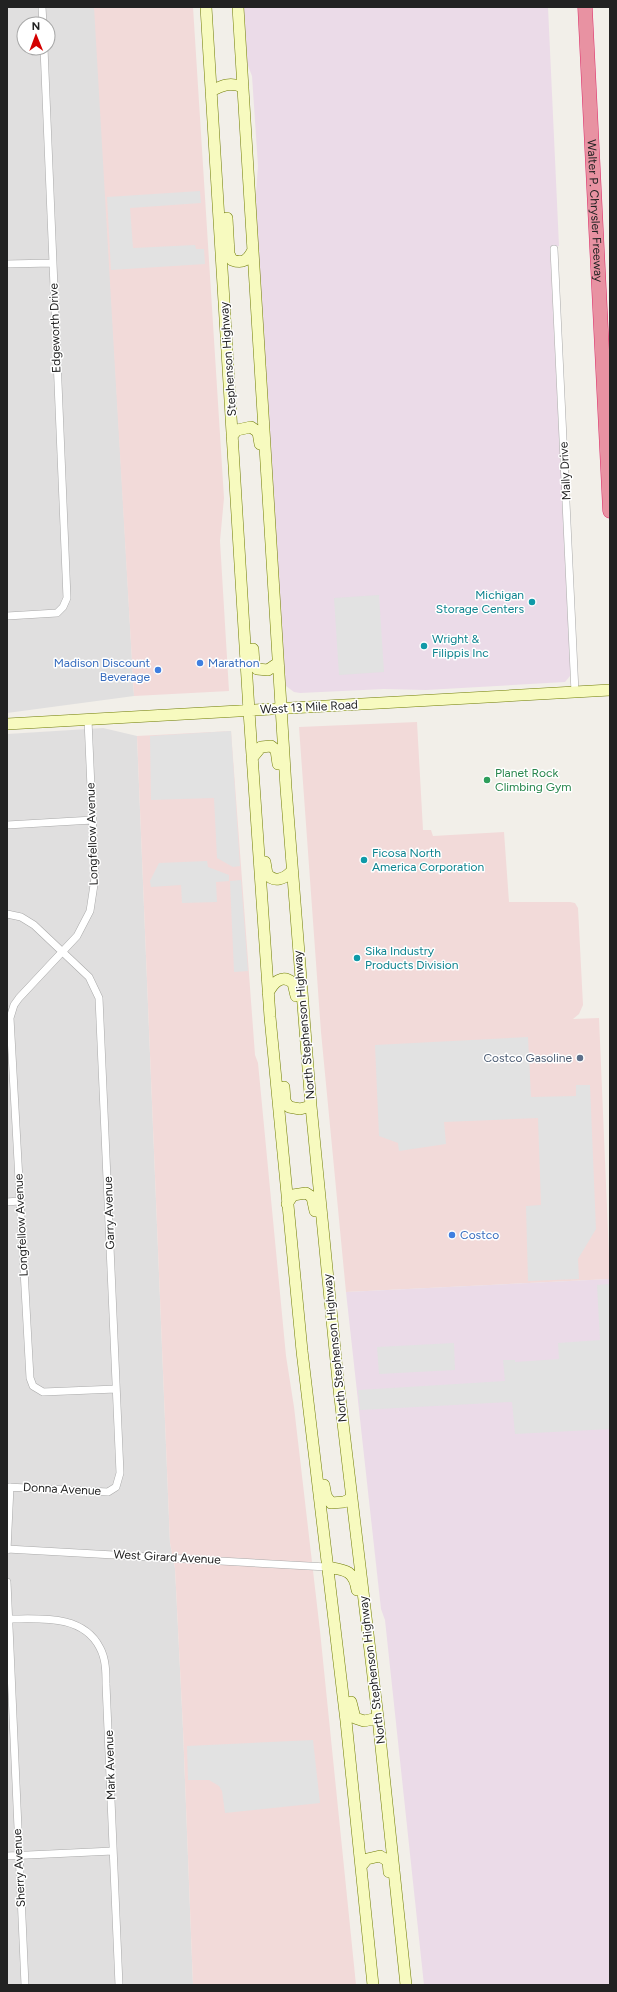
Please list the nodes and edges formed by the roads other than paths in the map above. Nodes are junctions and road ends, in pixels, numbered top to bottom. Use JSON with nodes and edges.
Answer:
{"nodes":[{"id":1,"x":206,"y":7,"type":"edge"},
{"id":2,"x":238,"y":7,"type":"edge"},
{"id":3,"x":585,"y":7,"type":"edge"},
{"id":4,"x":44,"y":56,"type":"edge"},
{"id":5,"x":243,"y":87,"type":"junction"},
{"id":6,"x":211,"y":91,"type":"junction"},
{"id":7,"x":215,"y":151,"type":"junction"},
{"id":8,"x":554,"y":249,"type":"dead end"},
{"id":9,"x":253,"y":250,"type":"junction"},
{"id":10,"x":52,"y":263,"type":"junction"},
{"id":11,"x":7,"y":264,"type":"edge"},
{"id":12,"x":232,"y":436,"type":"junction"},
{"id":13,"x":610,"y":511,"type":"edge"},
{"id":14,"x":240,"y":565,"type":"junction"},
{"id":15,"x":272,"y":576,"type":"junction"},
{"id":16,"x":7,"y":616,"type":"edge"},
{"id":17,"x":278,"y":663,"type":"junction"},
{"id":18,"x":610,"y":690,"type":"edge"},
{"id":19,"x":575,"y":692,"type":"junction"},
{"id":20,"x":281,"y":709,"type":"junction"},
{"id":21,"x":249,"y":711,"type":"junction"},
{"id":22,"x":88,"y":720,"type":"junction"},
{"id":23,"x":7,"y":724,"type":"edge"},
{"id":24,"x":252,"y":758,"type":"junction"},
{"id":25,"x":254,"y":787,"type":"junction"},
{"id":26,"x":93,"y":820,"type":"junction"},
{"id":27,"x":7,"y":825,"type":"edge"},
{"id":28,"x":290,"y":849,"type":"junction"},
{"id":29,"x":291,"y":872,"type":"junction"},
{"id":30,"x":7,"y":914,"type":"edge"},
{"id":31,"x":63,"y":952,"type":"junction"},
{"id":32,"x":268,"y":993,"type":"junction"},
{"id":33,"x":7,"y":1002,"type":"edge"},
{"id":34,"x":17,"y":1002,"type":"junction"},
{"id":35,"x":304,"y":1021,"type":"junction"},
{"id":36,"x":275,"y":1068,"type":"junction"},
{"id":37,"x":10,"y":1102,"type":"edge"},
{"id":38,"x":311,"y":1106,"type":"junction"},
{"id":39,"x":19,"y":1201,"type":"junction"},
{"id":40,"x":7,"y":1202,"type":"edge"},
{"id":41,"x":287,"y":1204,"type":"junction"},
{"id":42,"x":329,"y":1292,"type":"junction"},
{"id":43,"x":116,"y":1389,"type":"junction"},
{"id":44,"x":307,"y":1393,"type":"junction"},
{"id":45,"x":9,"y":1487,"type":"edge"},
{"id":46,"x":116,"y":1487,"type":"joint"},
{"id":47,"x":352,"y":1498,"type":"junction"},
{"id":48,"x":7,"y":1549,"type":"edge"},
{"id":49,"x":327,"y":1567,"type":"junction"},
{"id":50,"x":7,"y":1582,"type":"edge"},
{"id":51,"x":333,"y":1612,"type":"junction"},
{"id":52,"x":9,"y":1619,"type":"junction"},
{"id":53,"x":373,"y":1670,"type":"junction"},
{"id":54,"x":378,"y":1718,"type":"junction"},
{"id":55,"x":113,"y":1851,"type":"junction"},
{"id":56,"x":7,"y":1856,"type":"edge"},
{"id":57,"x":19,"y":1856,"type":"junction"},
{"id":58,"x":362,"y":1865,"type":"junction"},
{"id":59,"x":403,"y":1961,"type":"junction"},
{"id":60,"x":24,"y":1985,"type":"edge"},
{"id":61,"x":119,"y":1985,"type":"edge"},
{"id":62,"x":373,"y":1985,"type":"edge"},
{"id":63,"x":406,"y":1985,"type":"edge"}],
"edges":[{"from":1,"to":6,"type":"main road","name":"Stephenson Highway"},
{"from":2,"to":5,"type":"main road"},
{"from":3,"to":13,"type":"highway","name":"Walter P. Chrysler Freeway"},
{"from":4,"to":10,"type":"street","name":"Edgeworth Drive"},
{"from":5,"to":6,"type":"main road"},
{"from":5,"to":9,"type":"main road"},
{"from":6,"to":7,"type":"main road","name":"Stephenson Highway"},
{"from":7,"to":9,"type":"main road"},
{"from":7,"to":12,"type":"main road","name":"Stephenson Highway"},
{"from":8,"to":19,"type":"street","name":"Mally Drive"},
{"from":9,"to":15,"type":"main road"},
{"from":10,"to":11,"type":"street"},
{"from":10,"to":16,"type":"street","name":"Edgeworth Drive"},
{"from":12,"to":14,"type":"main road","name":"Stephenson Highway"},
{"from":12,"to":15,"type":"main road"},
{"from":14,"to":17,"type":"main road"},
{"from":14,"to":21,"type":"main road","name":"Stephenson Highway"},
{"from":15,"to":17,"type":"main road"},
{"from":17,"to":20,"type":"main road"},
{"from":18,"to":19,"type":"main road","name":"West 13 Mile Road"},
{"from":19,"to":20,"type":"main road","name":"West 13 Mile Road"},
{"from":20,"to":21,"type":"main road","name":"West 13 Mile Road"},
{"from":20,"to":28,"type":"main road","name":"North Stephenson Highway"},
{"from":21,"to":22,"type":"main road","name":"West 13 Mile Road"},
{"from":21,"to":24,"type":"main road"},
{"from":22,"to":23,"type":"main road","name":"West 13 Mile Road"},
{"from":22,"to":26,"type":"street","name":"Longfellow Avenue"},
{"from":24,"to":25,"type":"main road"},
{"from":24,"to":28,"type":"main road"},
{"from":25,"to":29,"type":"main road"},
{"from":25,"to":32,"type":"main road"},
{"from":26,"to":27,"type":"street"},
{"from":26,"to":31,"type":"street","name":"Longfellow Avenue"},
{"from":28,"to":29,"type":"main road","name":"North Stephenson Highway"},
{"from":29,"to":35,"type":"main road","name":"North Stephenson Highway"},
{"from":30,"to":31,"type":"street","name":"Garry Avenue"},
{"from":31,"to":34,"type":"street","name":"Longfellow Avenue"},
{"from":31,"to":43,"type":"street","name":"Garry Avenue"},
{"from":32,"to":35,"type":"main road"},
{"from":32,"to":36,"type":"main road"},
{"from":33,"to":34,"type":"street"},
{"from":34,"to":37,"type":"street","name":"Longfellow Avenue"},
{"from":35,"to":38,"type":"main road","name":"North Stephenson Highway"},
{"from":36,"to":38,"type":"main road"},
{"from":36,"to":41,"type":"main road"},
{"from":37,"to":39,"type":"street","name":"Longfellow Avenue"},
{"from":38,"to":42,"type":"main road","name":"North Stephenson Highway"},
{"from":39,"to":40,"type":"street"},
{"from":39,"to":43,"type":"street","name":"Longfellow Avenue"},
{"from":41,"to":42,"type":"main road"},
{"from":41,"to":44,"type":"main road"},
{"from":42,"to":47,"type":"main road","name":"North Stephenson Highway"},
{"from":43,"to":46,"type":"street","name":"Garry Avenue"},
{"from":44,"to":47,"type":"main road"},
{"from":44,"to":49,"type":"main road"},
{"from":45,"to":46,"type":"street","name":"Donna Avenue"},
{"from":45,"to":48,"type":"street"},
{"from":47,"to":53,"type":"main road","name":"North Stephenson Highway"},
{"from":48,"to":49,"type":"street","name":"West Girard Avenue"},
{"from":49,"to":51,"type":"main road"},
{"from":49,"to":53,"type":"main road"},
{"from":50,"to":52,"type":"street","name":"Sherry Avenue"},
{"from":51,"to":54,"type":"main road"},
{"from":51,"to":58,"type":"main road"},
{"from":52,"to":55,"type":"street","name":"Mark Avenue"},
{"from":52,"to":57,"type":"street","name":"Sherry Avenue"},
{"from":53,"to":54,"type":"main road","name":"North Stephenson Highway"},
{"from":54,"to":59,"type":"main road","name":"North Stephenson Highway"},
{"from":55,"to":57,"type":"street"},
{"from":55,"to":61,"type":"street","name":"Mark Avenue"},
{"from":56,"to":57,"type":"street"},
{"from":57,"to":60,"type":"street","name":"Sherry Avenue"},
{"from":58,"to":59,"type":"main road"},
{"from":58,"to":62,"type":"main road"},
{"from":59,"to":63,"type":"main road","name":"North Stephenson Highway"}]}
